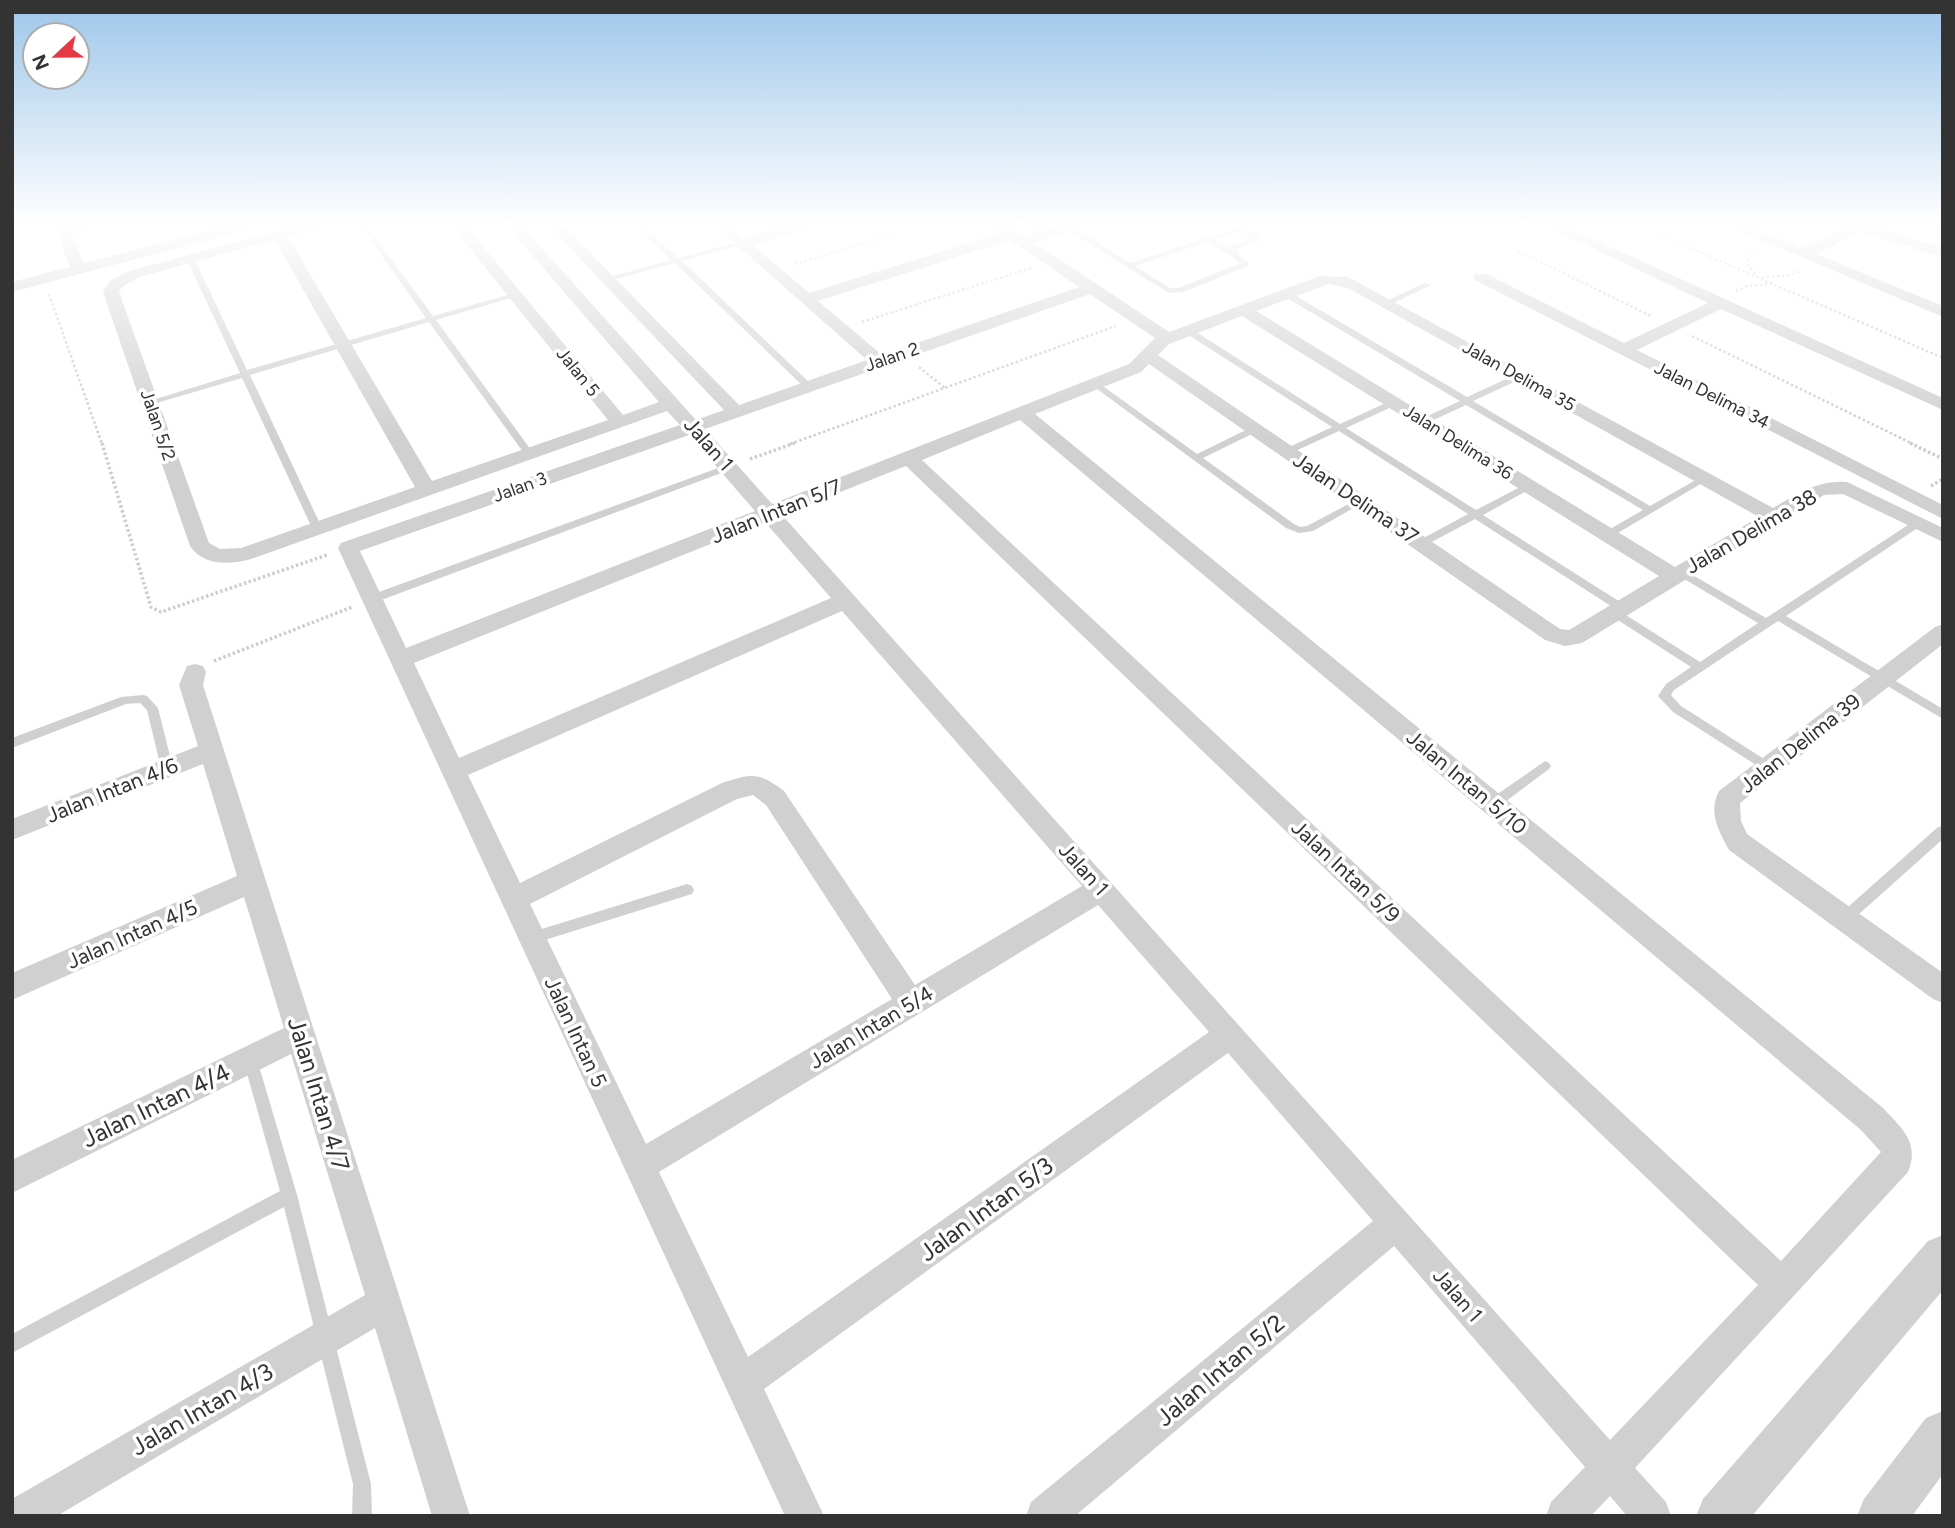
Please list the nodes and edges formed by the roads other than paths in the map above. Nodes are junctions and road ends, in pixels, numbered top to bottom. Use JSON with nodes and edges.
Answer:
{"nodes":[{"id":1,"x":113,"y":296,"type":"edge"},
{"id":2,"x":209,"y":296,"type":"edge"},
{"id":3,"x":314,"y":296,"type":"edge"},
{"id":4,"x":417,"y":296,"type":"edge"},
{"id":5,"x":507,"y":296,"type":"edge"},
{"id":6,"x":517,"y":296,"type":"edge"},
{"id":7,"x":577,"y":296,"type":"edge"},
{"id":8,"x":625,"y":296,"type":"edge"},
{"id":9,"x":714,"y":296,"type":"edge"},
{"id":10,"x":804,"y":296,"type":"edge"},
{"id":11,"x":816,"y":296,"type":"edge"},
{"id":12,"x":1067,"y":296,"type":"edge"},
{"id":13,"x":1104,"y":296,"type":"edge"},
{"id":14,"x":1276,"y":296,"type":"edge"},
{"id":15,"x":1291,"y":296,"type":"edge"},
{"id":16,"x":1374,"y":296,"type":"edge"},
{"id":17,"x":1401,"y":296,"type":"edge"},
{"id":18,"x":1519,"y":296,"type":"edge"},
{"id":19,"x":1705,"y":296,"type":"edge"},
{"id":20,"x":1905,"y":296,"type":"edge"},
{"id":21,"x":807,"y":299,"type":"junction"},
{"id":22,"x":1386,"y":303,"type":"junction"},
{"id":23,"x":1720,"y":303,"type":"junction"},
{"id":24,"x":1242,"y":309,"type":"junction"},
{"id":25,"x":1943,"y":312,"type":"edge"},
{"id":26,"x":433,"y":317,"type":"junction"},
{"id":27,"x":1187,"y":330,"type":"junction"},
{"id":28,"x":1166,"y":338,"type":"junction"},
{"id":29,"x":342,"y":345,"type":"junction"},
{"id":30,"x":1623,"y":349,"type":"junction"},
{"id":31,"x":1148,"y":356,"type":"junction"},
{"id":32,"x":878,"y":361,"type":"junction"},
{"id":33,"x":246,"y":373,"type":"junction"},
{"id":34,"x":1520,"y":376,"type":"junction"},
{"id":35,"x":1096,"y":384,"type":"junction"},
{"id":36,"x":808,"y":386,"type":"junction"},
{"id":37,"x":1467,"y":401,"type":"junction"},
{"id":38,"x":150,"y":402,"type":"junction"},
{"id":39,"x":673,"y":403,"type":"junction"},
{"id":40,"x":1394,"y":403,"type":"junction"},
{"id":41,"x":1943,"y":405,"type":"edge"},
{"id":42,"x":735,"y":411,"type":"junction"},
{"id":43,"x":1022,"y":413,"type":"junction"},
{"id":44,"x":1424,"y":421,"type":"junction"},
{"id":45,"x":619,"y":422,"type":"junction"},
{"id":46,"x":693,"y":425,"type":"junction"},
{"id":47,"x":1340,"y":427,"type":"junction"},
{"id":48,"x":1255,"y":429,"type":"junction"},
{"id":49,"x":1288,"y":451,"type":"junction"},
{"id":50,"x":529,"y":454,"type":"junction"},
{"id":51,"x":909,"y":458,"type":"junction"},
{"id":52,"x":1196,"y":458,"type":"junction"},
{"id":53,"x":729,"y":467,"type":"junction"},
{"id":54,"x":1704,"y":479,"type":"junction"},
{"id":55,"x":1529,"y":486,"type":"junction"},
{"id":56,"x":427,"y":490,"type":"junction"},
{"id":57,"x":1361,"y":501,"type":"junction"},
{"id":58,"x":1650,"y":510,"type":"junction"},
{"id":59,"x":770,"y":513,"type":"junction"},
{"id":60,"x":1943,"y":513,"type":"edge"},
{"id":61,"x":1476,"y":515,"type":"junction"},
{"id":62,"x":1772,"y":516,"type":"junction"},
{"id":63,"x":1918,"y":523,"type":"junction"},
{"id":64,"x":317,"y":528,"type":"junction"},
{"id":65,"x":1607,"y":534,"type":"junction"},
{"id":66,"x":1943,"y":536,"type":"edge"},
{"id":67,"x":1422,"y":543,"type":"junction"},
{"id":68,"x":348,"y":548,"type":"joint"},
{"id":69,"x":1677,"y":574,"type":"junction"},
{"id":70,"x":372,"y":599,"type":"junction"},
{"id":71,"x":846,"y":600,"type":"junction"},
{"id":72,"x":1618,"y":610,"type":"junction"},
{"id":73,"x":1778,"y":616,"type":"junction"},
{"id":74,"x":1766,"y":624,"type":"junction"},
{"id":75,"x":1943,"y":632,"type":"edge"},
{"id":76,"x":1565,"y":638,"type":"joint"},
{"id":77,"x":401,"y":659,"type":"junction"},
{"id":78,"x":1699,"y":667,"type":"junction"},
{"id":79,"x":195,"y":672,"type":"road end"},
{"id":80,"x":1882,"y":679,"type":"junction"},
{"id":81,"x":1943,"y":715,"type":"edge"},
{"id":82,"x":12,"y":743,"type":"edge"},
{"id":83,"x":212,"y":750,"type":"junction"},
{"id":84,"x":1545,"y":766,"type":"dead end"},
{"id":85,"x":1768,"y":767,"type":"junction"},
{"id":86,"x":167,"y":768,"type":"junction"},
{"id":87,"x":453,"y":771,"type":"junction"},
{"id":88,"x":1493,"y":804,"type":"junction"},
{"id":89,"x":12,"y":830,"type":"edge"},
{"id":90,"x":1943,"y":831,"type":"edge"},
{"id":91,"x":253,"y":881,"type":"junction"},
{"id":92,"x":1101,"y":889,"type":"junction"},
{"id":93,"x":687,"y":890,"type":"dead end"},
{"id":94,"x":514,"y":899,"type":"junction"},
{"id":95,"x":1844,"y":919,"type":"junction"},
{"id":96,"x":532,"y":938,"type":"junction"},
{"id":97,"x":12,"y":988,"type":"edge"},
{"id":98,"x":1943,"y":990,"type":"edge"},
{"id":99,"x":911,"y":1003,"type":"junction"},
{"id":100,"x":301,"y":1034,"type":"junction"},
{"id":101,"x":1230,"y":1034,"type":"junction"},
{"id":102,"x":250,"y":1059,"type":"junction"},
{"id":103,"x":639,"y":1166,"type":"junction"},
{"id":104,"x":12,"y":1177,"type":"edge"},
{"id":105,"x":289,"y":1195,"type":"junction"},
{"id":106,"x":1395,"y":1223,"type":"junction"},
{"id":107,"x":1943,"y":1256,"type":"edge"},
{"id":108,"x":1782,"y":1285,"type":"junction"},
{"id":109,"x":385,"y":1303,"type":"junction"},
{"id":110,"x":324,"y":1338,"type":"junction"},
{"id":111,"x":12,"y":1344,"type":"edge"},
{"id":112,"x":742,"y":1383,"type":"junction"},
{"id":113,"x":1943,"y":1435,"type":"edge"},
{"id":114,"x":1610,"y":1468,"type":"junction"},
{"id":115,"x":20,"y":1516,"type":"edge"},
{"id":116,"x":362,"y":1516,"type":"edge"},
{"id":117,"x":451,"y":1516,"type":"edge"},
{"id":118,"x":805,"y":1516,"type":"edge"},
{"id":119,"x":1045,"y":1516,"type":"edge"},
{"id":120,"x":1565,"y":1516,"type":"edge"},
{"id":121,"x":1652,"y":1516,"type":"edge"},
{"id":122,"x":1720,"y":1516,"type":"edge"},
{"id":123,"x":1881,"y":1516,"type":"edge"}],
"edges":[{"from":1,"to":38,"type":"street","name":"Jalan 5/2"},
{"from":2,"to":33,"type":"lane"},
{"from":3,"to":29,"type":"street"},
{"from":4,"to":26,"type":"lane"},
{"from":5,"to":26,"type":"lane"},
{"from":6,"to":45,"type":"street","name":"Jalan 5"},
{"from":7,"to":39,"type":"street","name":"Jalan 1"},
{"from":8,"to":42,"type":"street","name":"Jalan 1"},
{"from":9,"to":36,"type":"lane"},
{"from":10,"to":21,"type":"street"},
{"from":11,"to":21,"type":"street"},
{"from":12,"to":32,"type":"street","name":"Jalan 2"},
{"from":13,"to":28,"type":"street"},
{"from":14,"to":24,"type":"street","name":"Jalan Delima 35"},
{"from":15,"to":37,"type":"lane"},
{"from":16,"to":22,"type":"street","name":"Jalan Delima 35"},
{"from":17,"to":22,"type":"lane"},
{"from":18,"to":30,"type":"street","name":"Jalan Delima 34"},
{"from":19,"to":23,"type":"street"},
{"from":20,"to":25,"type":"street"},
{"from":21,"to":32,"type":"street"},
{"from":22,"to":34,"type":"street","name":"Jalan Delima 35"},
{"from":23,"to":30,"type":"street"},
{"from":23,"to":41,"type":"street"},
{"from":24,"to":27,"type":"street","name":"Jalan Delima 35"},
{"from":24,"to":40,"type":"street","name":"Jalan Delima 36"},
{"from":26,"to":29,"type":"lane"},
{"from":26,"to":50,"type":"lane"},
{"from":27,"to":28,"type":"street","name":"Jalan Delima 35"},
{"from":27,"to":47,"type":"lane"},
{"from":28,"to":31,"type":"street","name":"Jalan Delima 35"},
{"from":29,"to":33,"type":"lane"},
{"from":29,"to":56,"type":"street"},
{"from":30,"to":60,"type":"street","name":"Jalan Delima 34"},
{"from":31,"to":35,"type":"street","name":"Jalan Intan 5/7"},
{"from":31,"to":48,"type":"street","name":"Jalan Delima 37"},
{"from":32,"to":36,"type":"street","name":"Jalan 2"},
{"from":33,"to":38,"type":"lane"},
{"from":33,"to":64,"type":"lane"},
{"from":34,"to":37,"type":"lane"},
{"from":34,"to":54,"type":"street","name":"Jalan Delima 35"},
{"from":35,"to":43,"type":"street","name":"Jalan Intan 5/7"},
{"from":35,"to":52,"type":"lane"},
{"from":36,"to":42,"type":"street","name":"Jalan 2"},
{"from":37,"to":44,"type":"lane"},
{"from":37,"to":58,"type":"lane"},
{"from":38,"to":64,"type":"street","name":"Jalan 5/2"},
{"from":39,"to":45,"type":"street"},
{"from":39,"to":46,"type":"street","name":"Jalan 1"},
{"from":40,"to":44,"type":"street","name":"Jalan Delima 36"},
{"from":40,"to":47,"type":"lane"},
{"from":42,"to":46,"type":"street","name":"Jalan 2"},
{"from":43,"to":51,"type":"street","name":"Jalan Intan 5/7"},
{"from":43,"to":88,"type":"street","name":"Jalan Intan 5/10"},
{"from":44,"to":55,"type":"street","name":"Jalan Delima 36"},
{"from":45,"to":50,"type":"street"},
{"from":46,"to":53,"type":"street","name":"Jalan 1"},
{"from":46,"to":68,"type":"street","name":"Jalan 3"},
{"from":47,"to":49,"type":"lane"},
{"from":47,"to":61,"type":"lane"},
{"from":48,"to":49,"type":"street","name":"Jalan Delima 37"},
{"from":48,"to":52,"type":"lane"},
{"from":49,"to":57,"type":"street","name":"Jalan Delima 37"},
{"from":50,"to":56,"type":"street"},
{"from":51,"to":59,"type":"street","name":"Jalan Intan 5/7"},
{"from":51,"to":108,"type":"street","name":"Jalan Intan 5/9"},
{"from":52,"to":57,"type":"lane"},
{"from":53,"to":59,"type":"street","name":"Jalan 1"},
{"from":53,"to":70,"type":"lane"},
{"from":54,"to":58,"type":"lane"},
{"from":54,"to":62,"type":"street","name":"Jalan Delima 35"},
{"from":55,"to":61,"type":"lane"},
{"from":55,"to":65,"type":"street","name":"Jalan Delima 36"},
{"from":56,"to":64,"type":"street"},
{"from":57,"to":67,"type":"street","name":"Jalan Delima 37"},
{"from":58,"to":65,"type":"lane"},
{"from":59,"to":71,"type":"street","name":"Jalan 1"},
{"from":59,"to":77,"type":"street","name":"Jalan Intan 5/7"},
{"from":61,"to":67,"type":"lane"},
{"from":61,"to":72,"type":"lane"},
{"from":62,"to":63,"type":"street","name":"Jalan Delima 38"},
{"from":62,"to":69,"type":"street","name":"Jalan Delima 38"},
{"from":63,"to":66,"type":"street","name":"Jalan Delima 38"},
{"from":63,"to":73,"type":"lane"},
{"from":65,"to":69,"type":"street","name":"Jalan Delima 36"},
{"from":67,"to":76,"type":"street","name":"Jalan Delima 37"},
{"from":68,"to":70,"type":"street","name":"Jalan Intan 5"},
{"from":69,"to":72,"type":"street","name":"Jalan Delima 38"},
{"from":69,"to":74,"type":"lane"},
{"from":70,"to":77,"type":"street","name":"Jalan Intan 5"},
{"from":71,"to":87,"type":"street"},
{"from":71,"to":92,"type":"street","name":"Jalan 1"},
{"from":72,"to":76,"type":"street","name":"Jalan Delima 38"},
{"from":72,"to":78,"type":"lane"},
{"from":73,"to":74,"type":"lane"},
{"from":73,"to":80,"type":"lane"},
{"from":74,"to":78,"type":"lane"},
{"from":75,"to":80,"type":"street","name":"Jalan Delima 39"},
{"from":77,"to":87,"type":"street","name":"Jalan Intan 5"},
{"from":78,"to":85,"type":"lane"},
{"from":79,"to":83,"type":"street","name":"Jalan Intan 4/7"},
{"from":80,"to":81,"type":"lane"},
{"from":80,"to":85,"type":"street","name":"Jalan Delima 39"},
{"from":82,"to":86,"type":"lane"},
{"from":83,"to":86,"type":"street","name":"Jalan Intan 4/6"},
{"from":83,"to":91,"type":"street","name":"Jalan Intan 4/7"},
{"from":84,"to":88,"type":"lane"},
{"from":85,"to":95,"type":"street","name":"Jalan Delima 39"},
{"from":86,"to":89,"type":"street","name":"Jalan Intan 4/6"},
{"from":87,"to":94,"type":"street","name":"Jalan Intan 5"},
{"from":88,"to":108,"type":"street","name":"Jalan Intan 5/10"},
{"from":90,"to":95,"type":"lane"},
{"from":91,"to":97,"type":"street","name":"Jalan Intan 4/5"},
{"from":91,"to":100,"type":"street","name":"Jalan Intan 4/7"},
{"from":92,"to":99,"type":"street","name":"Jalan Intan 5/4"},
{"from":92,"to":101,"type":"street","name":"Jalan 1"},
{"from":93,"to":96,"type":"lane"},
{"from":94,"to":96,"type":"street","name":"Jalan Intan 5"},
{"from":94,"to":99,"type":"street"},
{"from":95,"to":98,"type":"street","name":"Jalan Delima 39"},
{"from":96,"to":103,"type":"street","name":"Jalan Intan 5"},
{"from":99,"to":103,"type":"street","name":"Jalan Intan 5/4"},
{"from":100,"to":102,"type":"street","name":"Jalan Intan 4/4"},
{"from":100,"to":109,"type":"street","name":"Jalan Intan 4/7"},
{"from":101,"to":106,"type":"street","name":"Jalan 1"},
{"from":101,"to":112,"type":"street","name":"Jalan Intan 5/3"},
{"from":102,"to":104,"type":"street","name":"Jalan Intan 4/4"},
{"from":102,"to":105,"type":"lane"},
{"from":103,"to":112,"type":"street","name":"Jalan Intan 5"},
{"from":105,"to":110,"type":"lane"},
{"from":105,"to":111,"type":"lane"},
{"from":106,"to":114,"type":"street","name":"Jalan 1"},
{"from":106,"to":119,"type":"street","name":"Jalan Intan 5/2"},
{"from":107,"to":122,"type":"street"},
{"from":108,"to":114,"type":"street"},
{"from":109,"to":110,"type":"street","name":"Jalan Intan 4/3"},
{"from":109,"to":117,"type":"street","name":"Jalan Intan 4/7"},
{"from":110,"to":115,"type":"street","name":"Jalan Intan 4/3"},
{"from":110,"to":116,"type":"lane"},
{"from":112,"to":118,"type":"street","name":"Jalan Intan 5"},
{"from":113,"to":123,"type":"street"},
{"from":114,"to":120,"type":"street"},
{"from":114,"to":121,"type":"street","name":"Jalan 1"}]}
